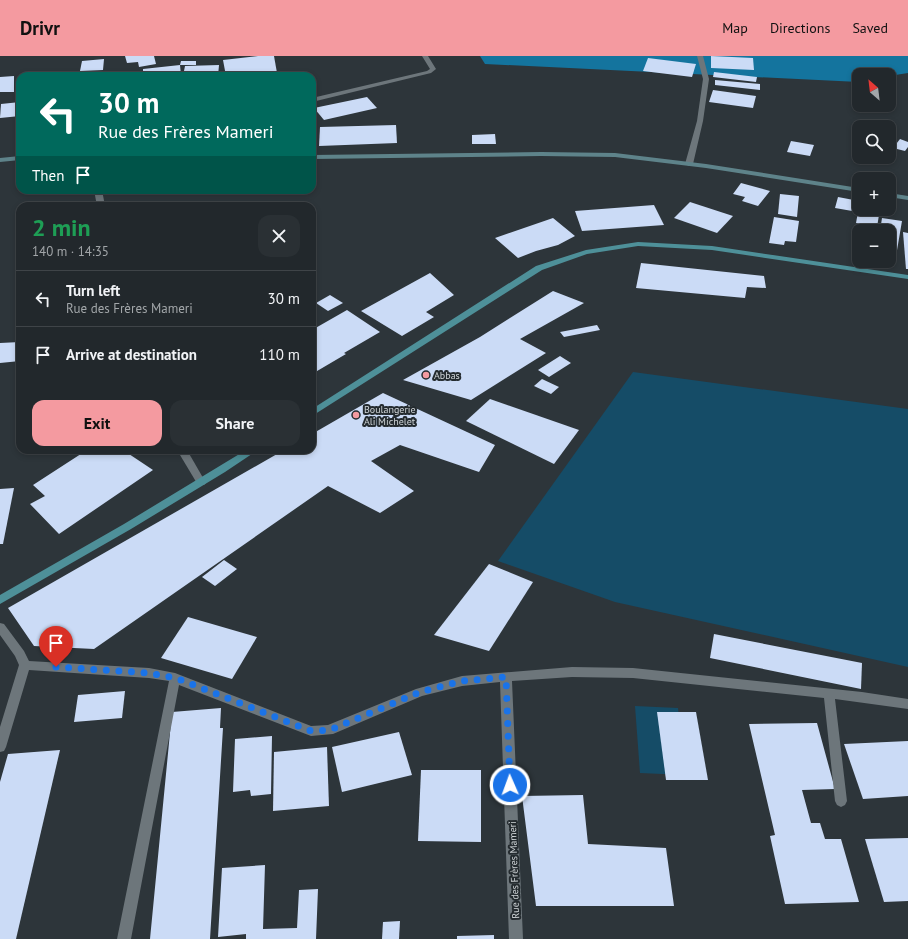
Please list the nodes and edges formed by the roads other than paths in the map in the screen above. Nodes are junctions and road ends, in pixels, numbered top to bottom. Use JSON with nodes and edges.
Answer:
{"nodes":[{"id":1,"x":425,"y":56,"type":"edge"},
{"id":2,"x":700,"y":56,"type":"edge"},
{"id":3,"x":316,"y":99,"type":"edge"},
{"id":4,"x":316,"y":157,"type":"edge"},
{"id":5,"x":16,"y":158,"type":"edge"},
{"id":6,"x":0,"y":160,"type":"edge"},
{"id":7,"x":688,"y":164,"type":"junction"},
{"id":8,"x":852,"y":189,"type":"edge"},
{"id":9,"x":896,"y":196,"type":"edge"},
{"id":10,"x":908,"y":198,"type":"edge"},
{"id":11,"x":908,"y":277,"type":"edge"},
{"id":12,"x":316,"y":409,"type":"edge"},
{"id":13,"x":184,"y":454,"type":"edge"},
{"id":14,"x":247,"y":454,"type":"edge"},
{"id":15,"x":202,"y":483,"type":"junction"},
{"id":16,"x":0,"y":600,"type":"edge"},
{"id":17,"x":0,"y":627,"type":"edge"},
{"id":18,"x":25,"y":665,"type":"junction"},
{"id":19,"x":506,"y":677,"type":"junction"},
{"id":20,"x":176,"y":678,"type":"junction"},
{"id":21,"x":829,"y":694,"type":"junction"},
{"id":22,"x":908,"y":704,"type":"edge"},
{"id":23,"x":0,"y":747,"type":"edge"},
{"id":24,"x":841,"y":802,"type":"dead end"},
{"id":25,"x":124,"y":939,"type":"edge"},
{"id":26,"x":516,"y":939,"type":"edge"}],
"edges":[{"from":1,"to":3,"type":"street"},
{"from":2,"to":7,"type":"street"},
{"from":4,"to":7,"type":"main road"},
{"from":5,"to":6,"type":"main road"},
{"from":7,"to":8,"type":"main road"},
{"from":9,"to":10,"type":"main road"},
{"from":11,"to":12,"type":"main road"},
{"from":13,"to":15,"type":"street"},
{"from":14,"to":15,"type":"main road"},
{"from":15,"to":16,"type":"main road"},
{"from":17,"to":18,"type":"street"},
{"from":18,"to":20,"type":"street"},
{"from":18,"to":23,"type":"street"},
{"from":19,"to":20,"type":"street"},
{"from":19,"to":21,"type":"street"},
{"from":19,"to":26,"type":"street","name":"Rue des Frères Mameri"},
{"from":20,"to":25,"type":"street"},
{"from":21,"to":22,"type":"street"},
{"from":21,"to":24,"type":"street"}]}
